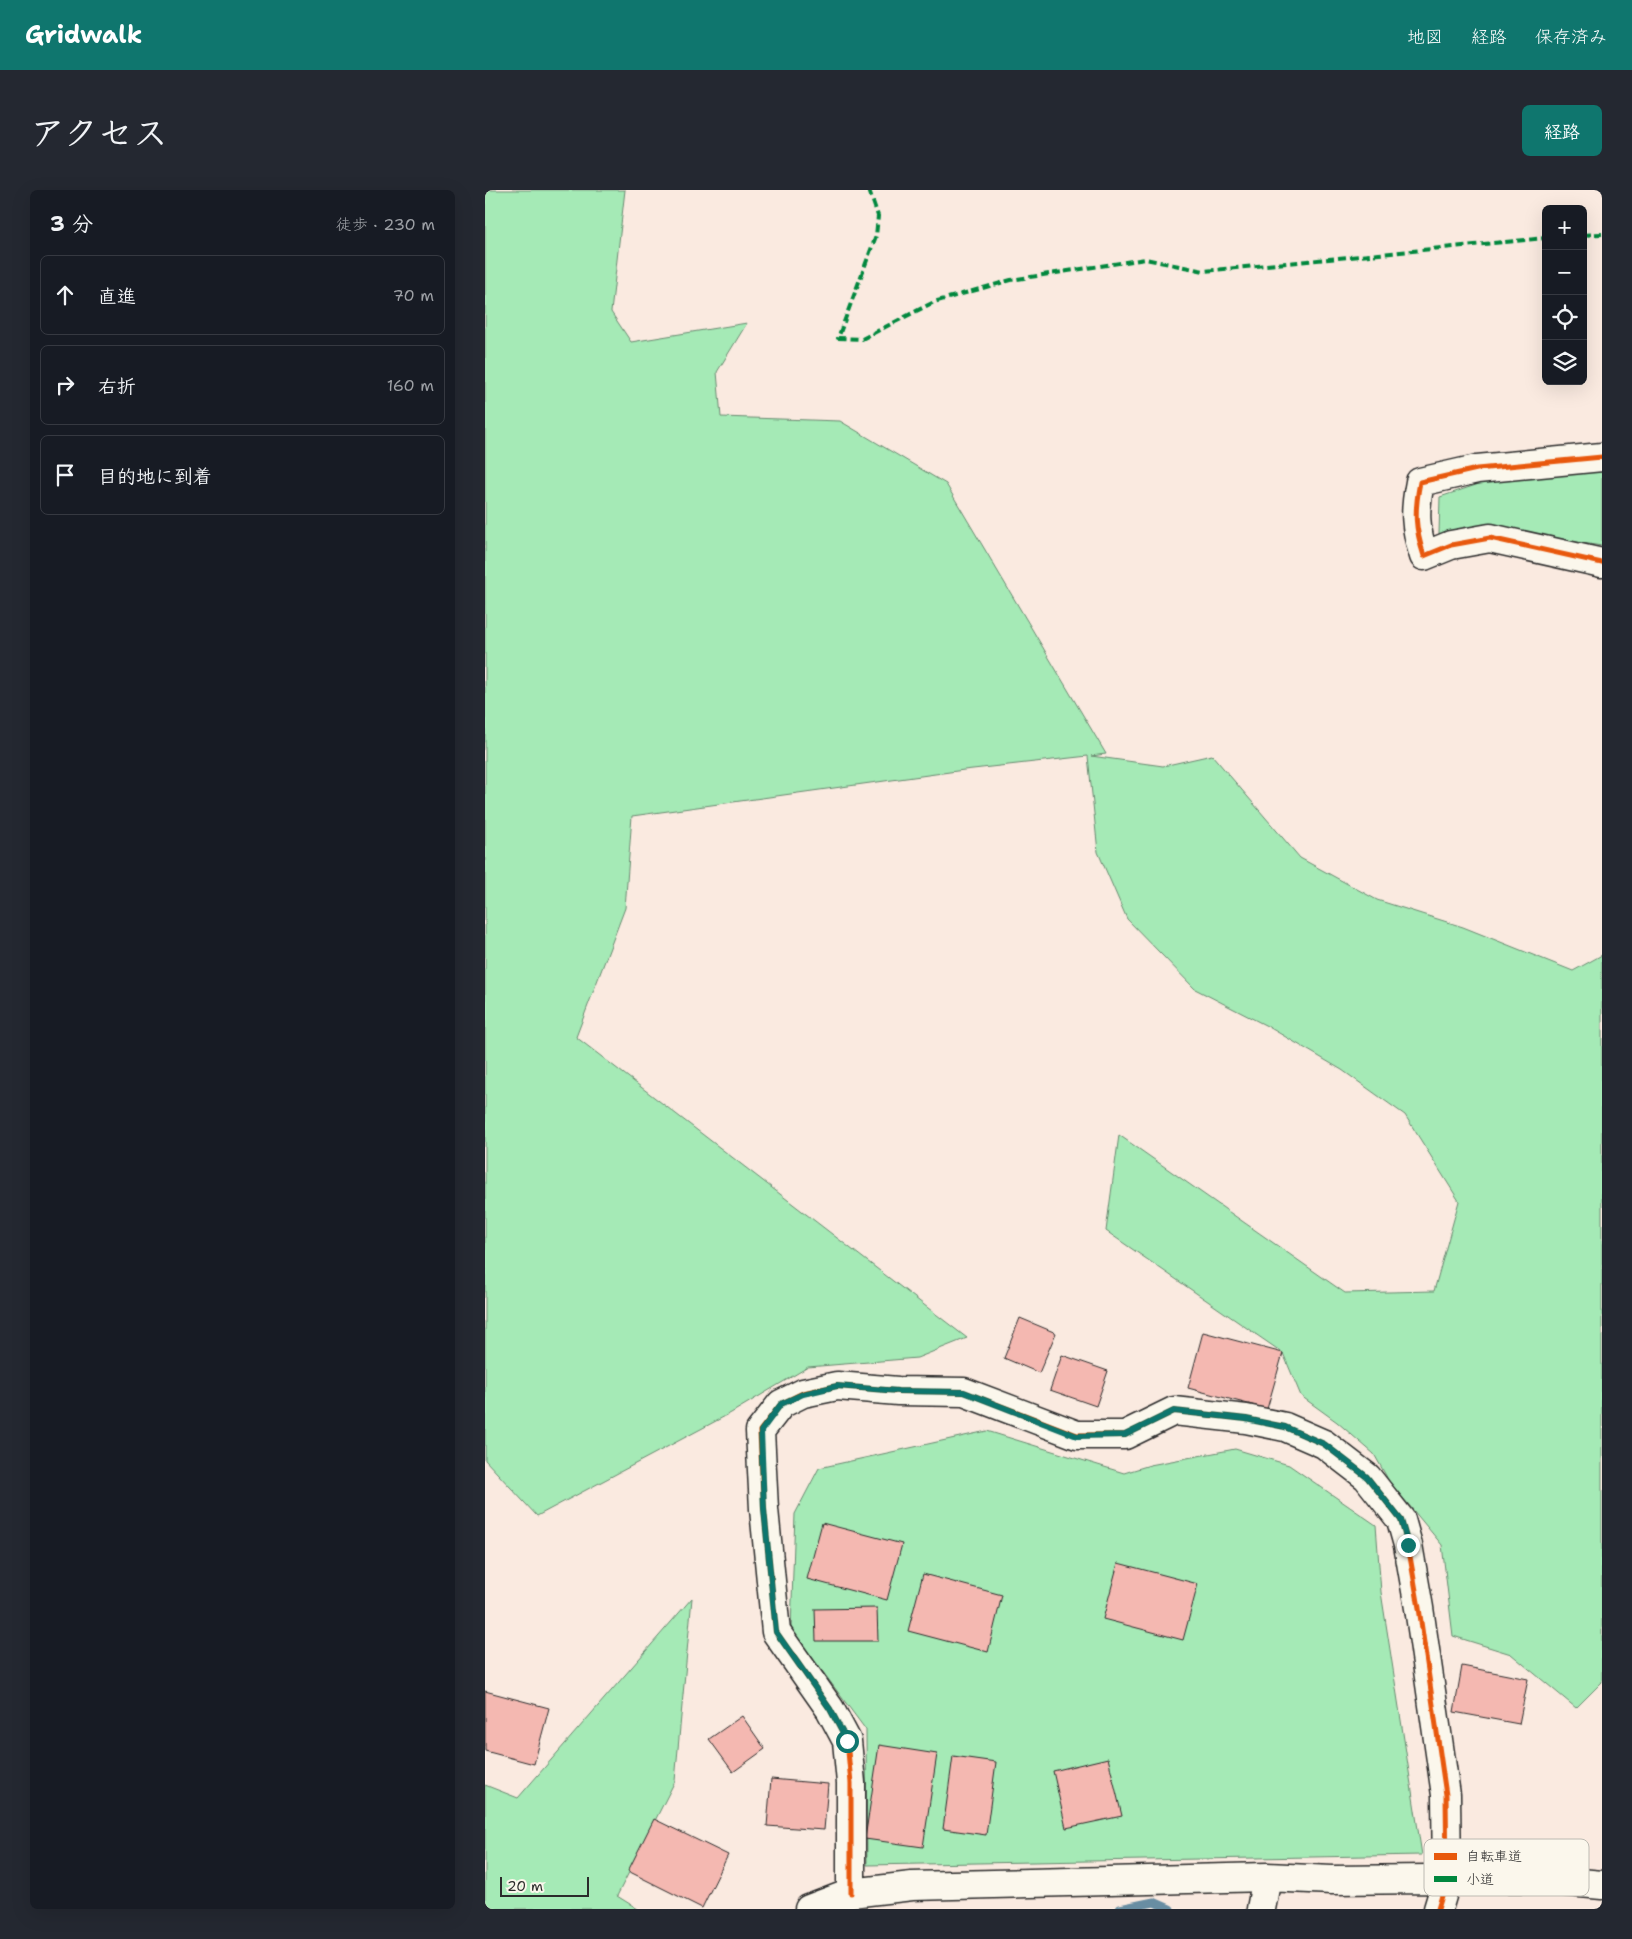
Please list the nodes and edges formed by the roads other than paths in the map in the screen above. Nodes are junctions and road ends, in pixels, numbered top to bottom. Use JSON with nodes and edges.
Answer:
{"nodes":[{"id":1,"x":1602,"y":458,"type":"edge"},
{"id":2,"x":1602,"y":563,"type":"edge"},
{"id":3,"x":1446,"y":1839,"type":"edge"},
{"id":4,"x":1267,"y":1877,"type":"junction"},
{"id":5,"x":1424,"y":1880,"type":"edge"},
{"id":6,"x":1589,"y":1884,"type":"edge"},
{"id":7,"x":1602,"y":1885,"type":"edge"},
{"id":8,"x":851,"y":1893,"type":"junction"},
{"id":9,"x":1441,"y":1896,"type":"edge"},
{"id":10,"x":809,"y":1909,"type":"edge"},
{"id":11,"x":1261,"y":1909,"type":"edge"},
{"id":12,"x":1437,"y":1909,"type":"edge"}],
"edges":[{"from":1,"to":2,"type":"street"},
{"from":3,"to":8,"type":"street"},
{"from":4,"to":5,"type":"street"},
{"from":4,"to":8,"type":"street"},
{"from":4,"to":11,"type":"street"},
{"from":6,"to":7,"type":"street"},
{"from":8,"to":10,"type":"street"},
{"from":9,"to":12,"type":"street"}]}
